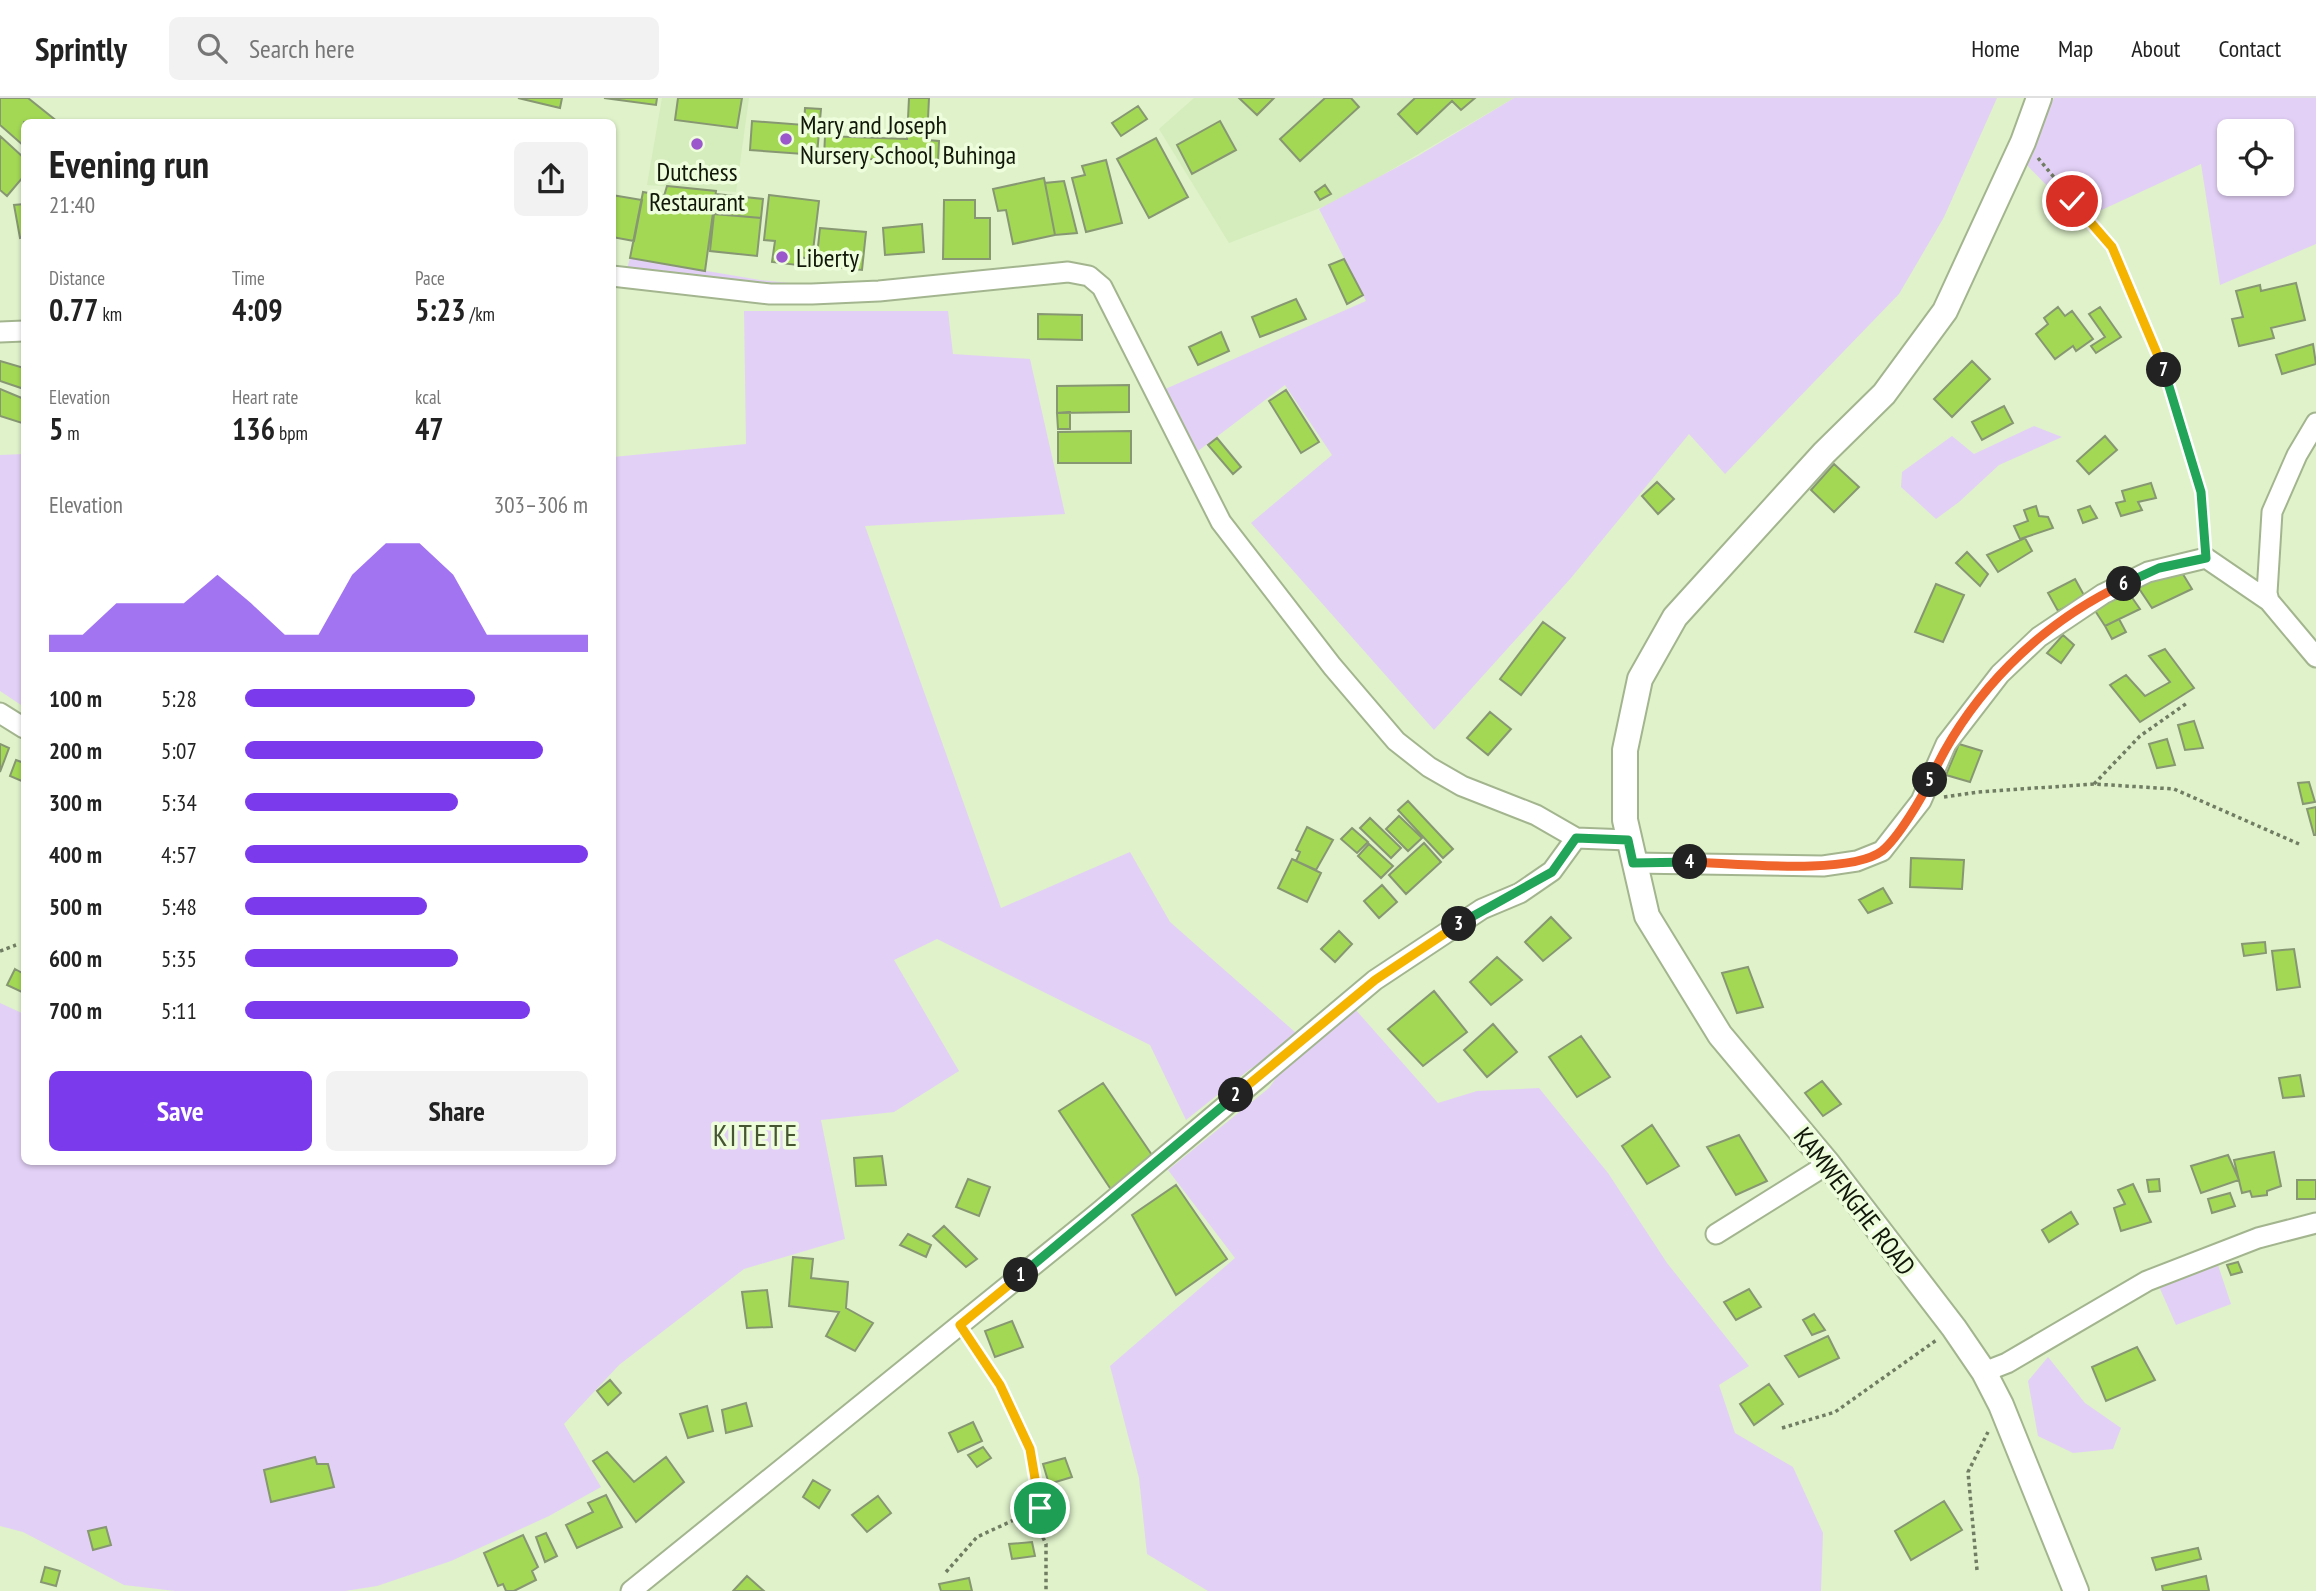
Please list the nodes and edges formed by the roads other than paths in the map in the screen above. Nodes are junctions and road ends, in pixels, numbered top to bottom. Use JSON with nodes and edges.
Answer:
{"nodes":[{"id":1,"x":2039,"y":98,"type":"edge"},
{"id":2,"x":616,"y":276,"type":"edge"},
{"id":3,"x":21,"y":331,"type":"edge"},
{"id":4,"x":0,"y":332,"type":"edge"},
{"id":5,"x":2316,"y":423,"type":"edge"},
{"id":6,"x":2269,"y":601,"type":"junction"},
{"id":7,"x":2316,"y":657,"type":"edge"},
{"id":8,"x":0,"y":713,"type":"edge"},
{"id":9,"x":21,"y":726,"type":"edge"},
{"id":10,"x":1576,"y":838,"type":"junction"},
{"id":11,"x":1629,"y":841,"type":"junction"},
{"id":12,"x":1828,"y":1164,"type":"junction"},
{"id":13,"x":2316,"y":1223,"type":"edge"},
{"id":14,"x":1716,"y":1234,"type":"dead end"},
{"id":15,"x":1984,"y":1372,"type":"junction"},
{"id":16,"x":644,"y":1587,"type":"edge"},
{"id":17,"x":2076,"y":1591,"type":"edge"}],
"edges":[{"from":1,"to":11,"type":"main road","name":"KAMWENGHE ROAD"},
{"from":2,"to":10,"type":"street"},
{"from":3,"to":4,"type":"street"},
{"from":5,"to":6,"type":"street"},
{"from":6,"to":7,"type":"street"},
{"from":6,"to":11,"type":"street"},
{"from":8,"to":9,"type":"street"},
{"from":10,"to":11,"type":"street"},
{"from":10,"to":16,"type":"street"},
{"from":11,"to":12,"type":"main road","name":"KAMWENGHE ROAD"},
{"from":12,"to":14,"type":"street"},
{"from":12,"to":15,"type":"main road","name":"KAMWENGHE ROAD"},
{"from":13,"to":15,"type":"street"},
{"from":15,"to":17,"type":"main road","name":"KAMWENGHE ROAD"}]}
